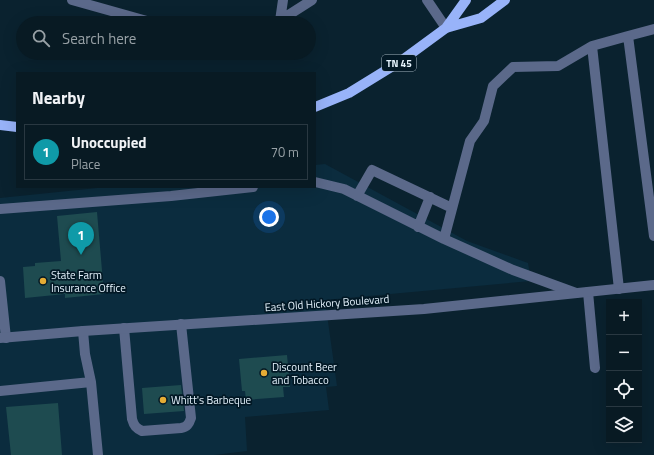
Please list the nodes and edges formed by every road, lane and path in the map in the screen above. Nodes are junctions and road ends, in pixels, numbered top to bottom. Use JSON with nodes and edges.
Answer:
{"nodes":[{"id":1,"x":72,"y":0,"type":"edge"},
{"id":2,"x":283,"y":0,"type":"edge"},
{"id":3,"x":312,"y":0,"type":"edge"},
{"id":4,"x":427,"y":0,"type":"edge"},
{"id":5,"x":466,"y":0,"type":"edge"},
{"id":6,"x":505,"y":0,"type":"edge"},
{"id":7,"x":129,"y":16,"type":"edge"},
{"id":8,"x":279,"y":16,"type":"edge"},
{"id":9,"x":287,"y":16,"type":"edge"},
{"id":10,"x":446,"y":28,"type":"junction"},
{"id":11,"x":654,"y":30,"type":"edge"},
{"id":12,"x":628,"y":36,"type":"junction"},
{"id":13,"x":592,"y":46,"type":"junction"},
{"id":14,"x":316,"y":107,"type":"edge"},
{"id":15,"x":0,"y":125,"type":"edge"},
{"id":16,"x":16,"y":127,"type":"edge"},
{"id":17,"x":316,"y":182,"type":"edge"},
{"id":18,"x":244,"y":188,"type":"edge"},
{"id":19,"x":357,"y":196,"type":"junction"},
{"id":20,"x":430,"y":198,"type":"junction"},
{"id":21,"x":452,"y":208,"type":"junction"},
{"id":22,"x":0,"y":209,"type":"edge"},
{"id":23,"x":418,"y":227,"type":"junction"},
{"id":24,"x":654,"y":236,"type":"edge"},
{"id":25,"x":444,"y":239,"type":"junction"},
{"id":26,"x":0,"y":281,"type":"edge"},
{"id":27,"x":654,"y":285,"type":"edge"},
{"id":28,"x":619,"y":289,"type":"junction"},
{"id":29,"x":588,"y":292,"type":"junction"},
{"id":30,"x":576,"y":293,"type":"junction"},
{"id":31,"x":1,"y":294,"type":"edge"},
{"id":32,"x":181,"y":324,"type":"junction"},
{"id":33,"x":124,"y":328,"type":"junction"},
{"id":34,"x":83,"y":330,"type":"junction"},
{"id":35,"x":3,"y":338,"type":"edge"},
{"id":36,"x":595,"y":368,"type":"dead end"},
{"id":37,"x":92,"y":382,"type":"junction"},
{"id":38,"x":0,"y":391,"type":"edge"},
{"id":39,"x":98,"y":455,"type":"edge"}],
"edges":[{"from":1,"to":7,"type":"street"},
{"from":2,"to":8,"type":"street"},
{"from":3,"to":9,"type":"street"},
{"from":4,"to":10,"type":"street"},
{"from":5,"to":10,"type":"main road","number":"TN 45"},
{"from":6,"to":10,"type":"main road","number":"TN 45"},
{"from":10,"to":14,"type":"main road","number":"TN 45"},
{"from":11,"to":12,"type":"street"},
{"from":12,"to":13,"type":"street"},
{"from":12,"to":24,"type":"street"},
{"from":13,"to":21,"type":"street"},
{"from":13,"to":28,"type":"street"},
{"from":15,"to":16,"type":"main road"},
{"from":17,"to":19,"type":"street"},
{"from":18,"to":22,"type":"street"},
{"from":19,"to":20,"type":"street"},
{"from":19,"to":23,"type":"street"},
{"from":20,"to":21,"type":"street"},
{"from":20,"to":23,"type":"street"},
{"from":21,"to":25,"type":"street"},
{"from":23,"to":25,"type":"street"},
{"from":25,"to":30,"type":"street"},
{"from":26,"to":31,"type":"street"},
{"from":27,"to":28,"type":"street","name":"East Old Hickory Boulevard"},
{"from":28,"to":29,"type":"street","name":"East Old Hickory Boulevard"},
{"from":29,"to":30,"type":"street","name":"East Old Hickory Boulevard"},
{"from":29,"to":36,"type":"street"},
{"from":30,"to":32,"type":"street","name":"East Old Hickory Boulevard"},
{"from":31,"to":35,"type":"street"},
{"from":32,"to":33,"type":"street","name":"East Old Hickory Boulevard"},
{"from":32,"to":33,"type":"street"},
{"from":33,"to":34,"type":"street","name":"East Old Hickory Boulevard"},
{"from":34,"to":35,"type":"street","name":"East Old Hickory Boulevard"},
{"from":34,"to":37,"type":"street"},
{"from":37,"to":38,"type":"street"},
{"from":37,"to":39,"type":"street"}]}
